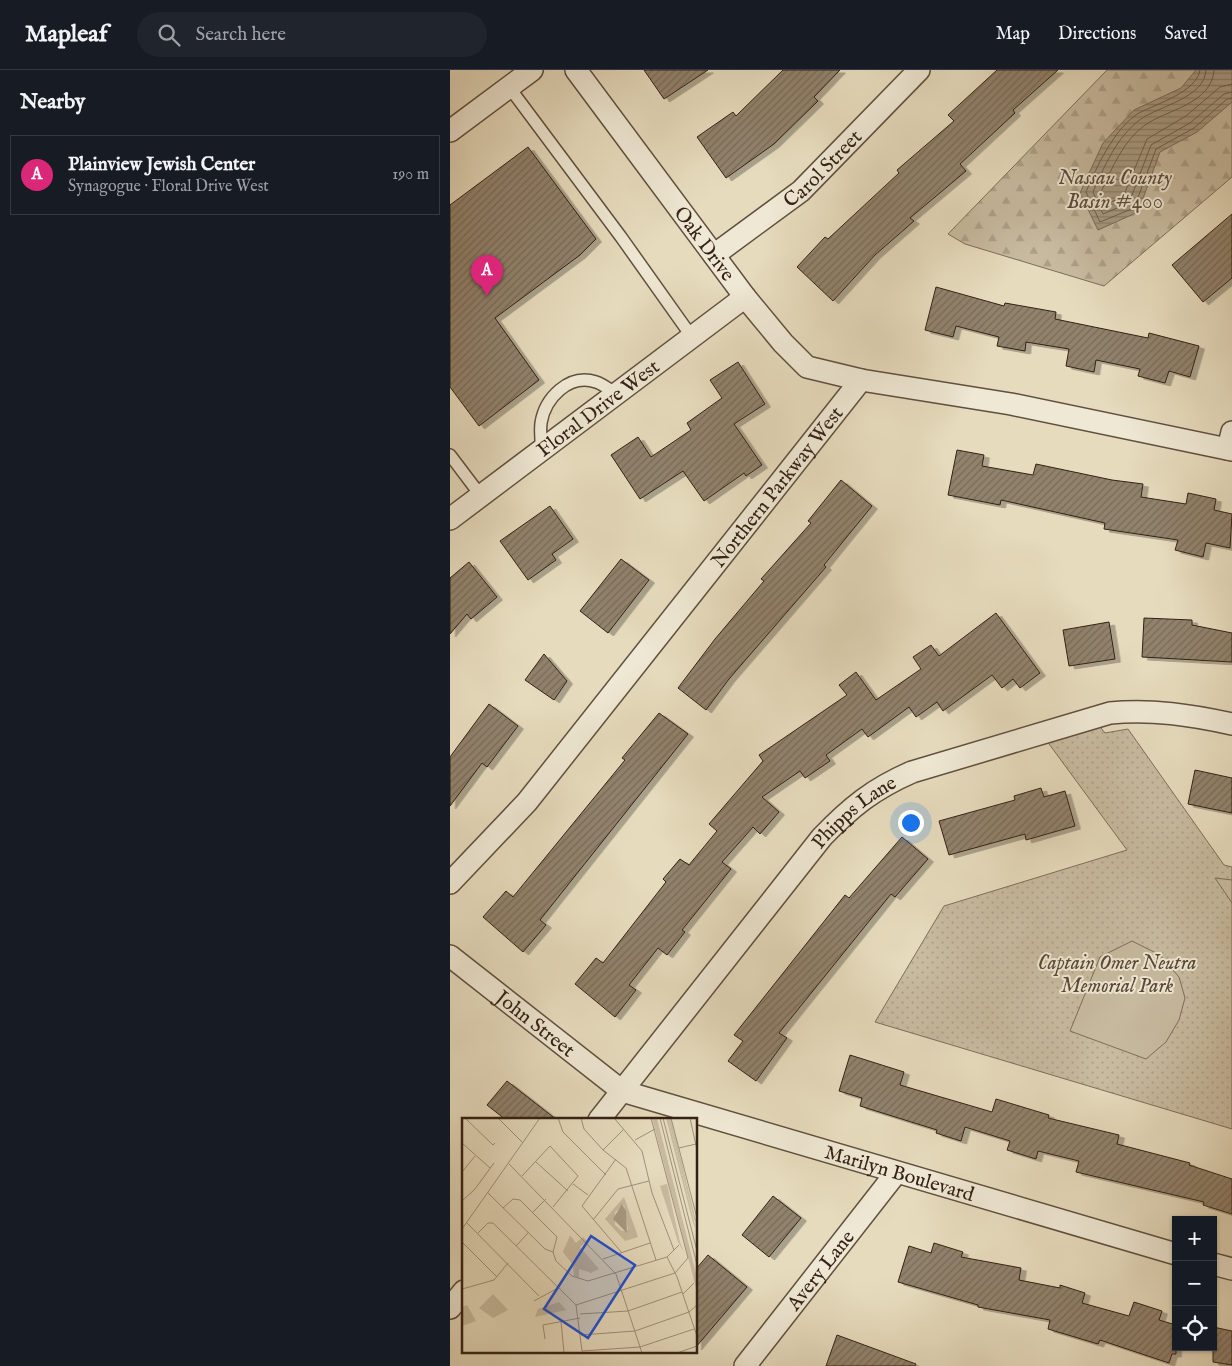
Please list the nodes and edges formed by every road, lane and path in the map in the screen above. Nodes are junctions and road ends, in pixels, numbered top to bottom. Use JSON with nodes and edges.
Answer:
{"nodes":[{"id":1,"x":532,"y":70,"type":"edge"},
{"id":2,"x":576,"y":70,"type":"edge"},
{"id":3,"x":919,"y":70,"type":"edge"},
{"id":4,"x":508,"y":87,"type":"junction"},
{"id":5,"x":450,"y":131,"type":"edge"},
{"id":6,"x":714,"y":255,"type":"junction"},
{"id":7,"x":745,"y":297,"type":"junction"},
{"id":8,"x":692,"y":337,"type":"junction"},
{"id":9,"x":862,"y":380,"type":"junction"},
{"id":10,"x":616,"y":394,"type":"junction"},
{"id":11,"x":1231,"y":443,"type":"edge"},
{"id":12,"x":542,"y":450,"type":"junction"},
{"id":13,"x":450,"y":455,"type":"edge"},
{"id":14,"x":481,"y":496,"type":"junction"},
{"id":15,"x":450,"y":519,"type":"edge"},
{"id":16,"x":1232,"y":724,"type":"edge"},
{"id":17,"x":450,"y":883,"type":"edge"},
{"id":18,"x":450,"y":956,"type":"edge"},
{"id":19,"x":622,"y":1091,"type":"junction"},
{"id":20,"x":601,"y":1118,"type":"edge"},
{"id":21,"x":896,"y":1173,"type":"junction"},
{"id":22,"x":1172,"y":1253,"type":"edge"},
{"id":23,"x":1217,"y":1265,"type":"edge"},
{"id":24,"x":1232,"y":1269,"type":"edge"},
{"id":25,"x":462,"y":1293,"type":"edge"},
{"id":26,"x":450,"y":1308,"type":"edge"},
{"id":27,"x":745,"y":1366,"type":"edge"}],
"edges":[{"from":1,"to":4,"type":"street"},
{"from":2,"to":6,"type":"street","name":"Oak Drive"},
{"from":3,"to":6,"type":"street","name":"Carol Street"},
{"from":4,"to":5,"type":"street"},
{"from":4,"to":8,"type":"lane"},
{"from":6,"to":7,"type":"street","name":"Oak Drive"},
{"from":7,"to":8,"type":"street","name":"Floral Drive West"},
{"from":7,"to":9,"type":"street","name":"Oak Drive"},
{"from":8,"to":10,"type":"street","name":"Floral Drive West"},
{"from":9,"to":11,"type":"street"},
{"from":9,"to":17,"type":"street","name":"Northern Parkway West"},
{"from":10,"to":12,"type":"street","name":"Floral Drive West"},
{"from":10,"to":12,"type":"lane"},
{"from":12,"to":14,"type":"street","name":"Floral Drive West"},
{"from":13,"to":14,"type":"lane"},
{"from":14,"to":15,"type":"street","name":"Floral Drive West"},
{"from":16,"to":19,"type":"street","name":"Phipps Lane"},
{"from":18,"to":19,"type":"street","name":"John Street"},
{"from":19,"to":20,"type":"street","name":"Phipps Lane"},
{"from":19,"to":21,"type":"street","name":"Marilyn Boulevard"},
{"from":21,"to":22,"type":"street","name":"Marilyn Boulevard"},
{"from":21,"to":27,"type":"street","name":"Avery Lane"},
{"from":23,"to":24,"type":"street"},
{"from":25,"to":26,"type":"street"}]}
